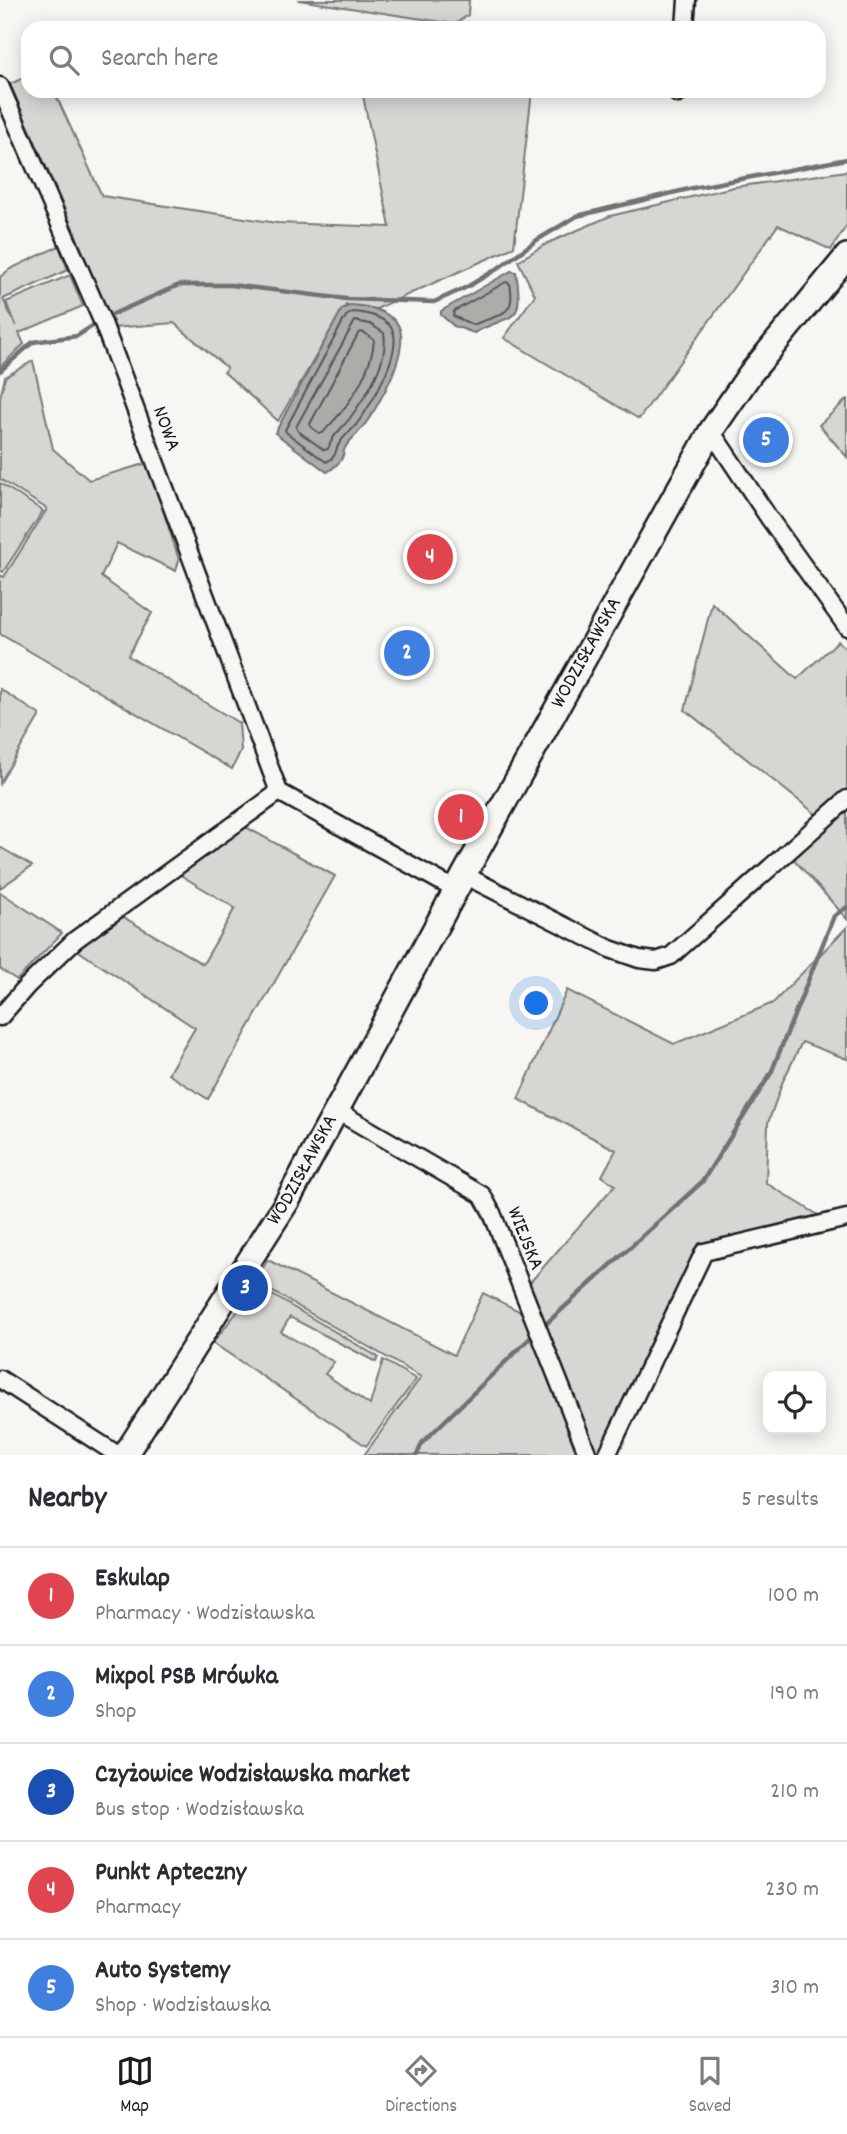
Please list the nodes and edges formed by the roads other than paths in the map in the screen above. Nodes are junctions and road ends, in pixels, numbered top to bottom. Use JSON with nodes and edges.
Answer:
{"nodes":[{"id":1,"x":687,"y":0,"type":"edge"},
{"id":2,"x":686,"y":21,"type":"edge"},
{"id":3,"x":0,"y":86,"type":"edge"},
{"id":4,"x":844,"y":260,"type":"edge"},
{"id":5,"x":711,"y":431,"type":"junction"},
{"id":6,"x":847,"y":627,"type":"edge"},
{"id":7,"x":279,"y":792,"type":"junction"},
{"id":8,"x":847,"y":799,"type":"edge"},
{"id":9,"x":460,"y":882,"type":"junction"},
{"id":10,"x":0,"y":1017,"type":"edge"},
{"id":11,"x":337,"y":1111,"type":"junction"},
{"id":12,"x":847,"y":1218,"type":"edge"},
{"id":13,"x":0,"y":1379,"type":"edge"},
{"id":14,"x":118,"y":1455,"type":"edge"},
{"id":15,"x":125,"y":1455,"type":"edge"},
{"id":16,"x":588,"y":1455,"type":"edge"},
{"id":17,"x":607,"y":1455,"type":"edge"}],
"edges":[{"from":1,"to":2,"type":"street"},
{"from":3,"to":7,"type":"street","name":"NOWA"},
{"from":4,"to":5,"type":"street","name":"WODZISŁAWSKA"},
{"from":5,"to":6,"type":"street"},
{"from":5,"to":9,"type":"street","name":"WODZISŁAWSKA"},
{"from":7,"to":9,"type":"street"},
{"from":7,"to":10,"type":"street"},
{"from":8,"to":9,"type":"street"},
{"from":9,"to":11,"type":"street","name":"WODZISŁAWSKA"},
{"from":11,"to":15,"type":"street","name":"WODZISŁAWSKA"},
{"from":11,"to":16,"type":"street","name":"WIEJSKA"},
{"from":12,"to":17,"type":"street"},
{"from":13,"to":14,"type":"street"}]}
